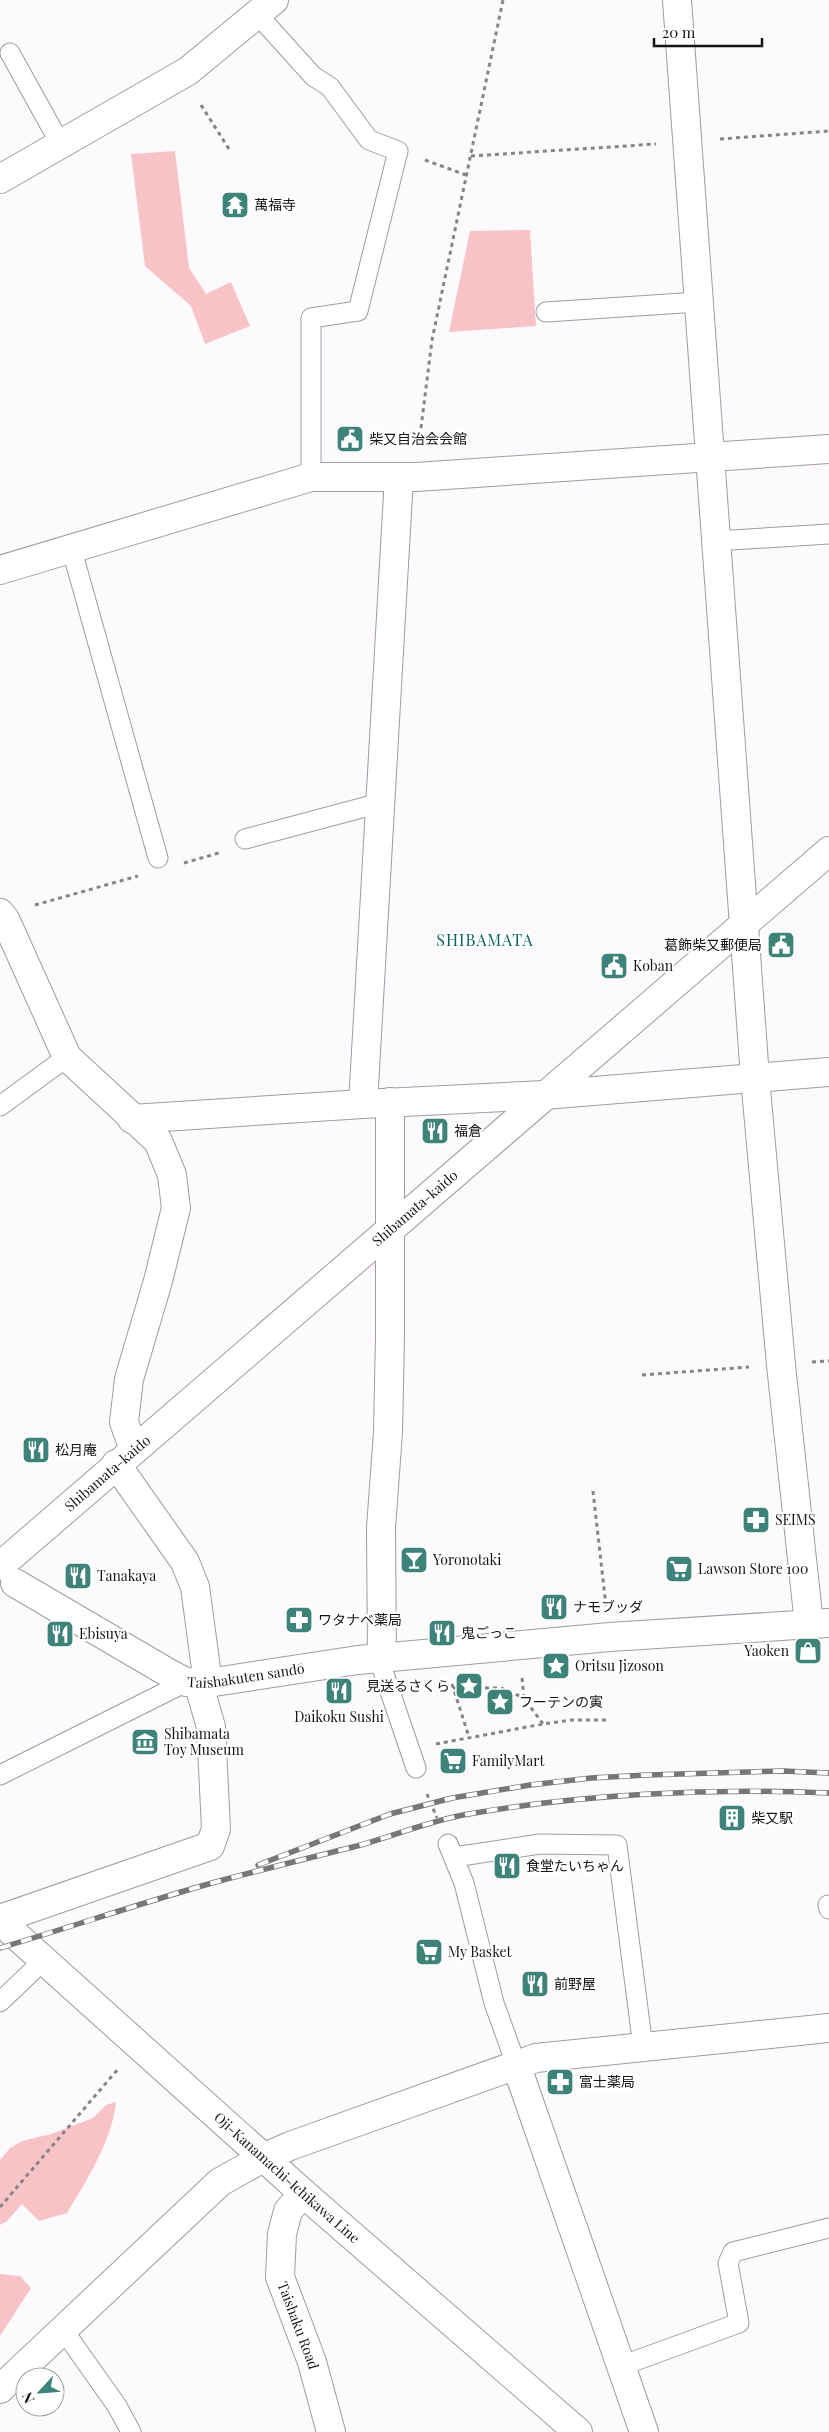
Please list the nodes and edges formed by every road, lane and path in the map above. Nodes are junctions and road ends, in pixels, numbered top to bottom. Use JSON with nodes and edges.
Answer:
{"nodes":[{"id":1,"x":503,"y":0,"type":"edge"},
{"id":2,"x":677,"y":0,"type":"edge"},
{"id":3,"x":264,"y":6,"type":"edge"},
{"id":4,"x":10,"y":53,"type":"dead end"},
{"id":5,"x":201,"y":105,"type":"dead end"},
{"id":6,"x":829,"y":131,"type":"edge"},
{"id":7,"x":686,"y":142,"type":"junction"},
{"id":8,"x":61,"y":145,"type":"junction"},
{"id":9,"x":229,"y":149,"type":"dead end"},
{"id":10,"x":398,"y":150,"type":"junction"},
{"id":11,"x":471,"y":156,"type":"junction"},
{"id":12,"x":466,"y":175,"type":"junction"},
{"id":13,"x":0,"y":179,"type":"edge"},
{"id":14,"x":698,"y":302,"type":"junction"},
{"id":15,"x":546,"y":312,"type":"dead end"},
{"id":16,"x":829,"y":449,"type":"edge"},
{"id":17,"x":709,"y":458,"type":"junction"},
{"id":18,"x":311,"y":477,"type":"junction"},
{"id":19,"x":408,"y":477,"type":"junction"},
{"id":20,"x":829,"y":534,"type":"edge"},
{"id":21,"x":715,"y":541,"type":"junction"},
{"id":22,"x":71,"y":547,"type":"junction"},
{"id":23,"x":0,"y":570,"type":"edge"},
{"id":24,"x":380,"y":803,"type":"junction"},
{"id":25,"x":245,"y":839,"type":"joint"},
{"id":26,"x":829,"y":851,"type":"edge"},
{"id":27,"x":158,"y":858,"type":"dead end"},
{"id":28,"x":180,"y":864,"type":"dead end"},
{"id":29,"x":143,"y":875,"type":"dead end"},
{"id":30,"x":3,"y":916,"type":"edge"},
{"id":31,"x":743,"y":926,"type":"junction"},
{"id":32,"x":66,"y":1057,"type":"junction"},
{"id":33,"x":829,"y":1072,"type":"edge"},
{"id":34,"x":755,"y":1078,"type":"junction"},
{"id":35,"x":544,"y":1095,"type":"junction"},
{"id":36,"x":390,"y":1102,"type":"junction"},
{"id":37,"x":363,"y":1104,"type":"junction"},
{"id":38,"x":0,"y":1106,"type":"edge"},
{"id":39,"x":132,"y":1119,"type":"junction"},
{"id":40,"x":390,"y":1228,"type":"junction"},
{"id":41,"x":829,"y":1361,"type":"edge"},
{"id":42,"x":781,"y":1364,"type":"junction"},
{"id":43,"x":642,"y":1375,"type":"dead end"},
{"id":44,"x":125,"y":1457,"type":"junction"},
{"id":45,"x":593,"y":1491,"type":"dead end"},
{"id":46,"x":8,"y":1574,"type":"edge"},
{"id":47,"x":819,"y":1624,"type":"edge"},
{"id":48,"x":610,"y":1637,"type":"junction"},
{"id":49,"x":517,"y":1646,"type":"junction"},
{"id":50,"x":442,"y":1653,"type":"junction"},
{"id":51,"x":382,"y":1658,"type":"junction"},
{"id":52,"x":191,"y":1681,"type":"junction"},
{"id":53,"x":453,"y":1688,"type":"junction"},
{"id":54,"x":524,"y":1698,"type":"junction"},
{"id":55,"x":607,"y":1720,"type":"dead end"},
{"id":56,"x":544,"y":1724,"type":"junction"},
{"id":57,"x":469,"y":1737,"type":"junction"},
{"id":58,"x":409,"y":1749,"type":"junction"},
{"id":59,"x":416,"y":1768,"type":"joint"},
{"id":60,"x":0,"y":1775,"type":"edge"},
{"id":61,"x":451,"y":1850,"type":"junction"},
{"id":62,"x":828,"y":1904,"type":"edge"},
{"id":63,"x":829,"y":1910,"type":"edge"},
{"id":64,"x":0,"y":1920,"type":"edge"},
{"id":65,"x":44,"y":1960,"type":"junction"},
{"id":66,"x":0,"y":2002,"type":"edge"},
{"id":67,"x":829,"y":2028,"type":"edge"},
{"id":68,"x":643,"y":2047,"type":"junction"},
{"id":69,"x":124,"y":2062,"type":"dead end"},
{"id":70,"x":516,"y":2064,"type":"junction"},
{"id":71,"x":263,"y":2158,"type":"junction"},
{"id":72,"x":303,"y":2193,"type":"junction"},
{"id":73,"x":0,"y":2207,"type":"edge"},
{"id":74,"x":829,"y":2228,"type":"edge"},
{"id":75,"x":64,"y":2331,"type":"junction"},
{"id":76,"x":621,"y":2366,"type":"junction"},
{"id":77,"x":0,"y":2390,"type":"edge"},
{"id":78,"x":131,"y":2432,"type":"edge"},
{"id":79,"x":331,"y":2432,"type":"edge"},
{"id":80,"x":578,"y":2432,"type":"edge"},
{"id":81,"x":644,"y":2432,"type":"edge"}],
"edges":[{"from":1,"to":11,"type":"path"},
{"from":2,"to":7,"type":"street"},
{"from":3,"to":8,"type":"street"},
{"from":3,"to":10,"type":"lane"},
{"from":4,"to":8,"type":"lane"},
{"from":5,"to":9,"type":"path"},
{"from":6,"to":7,"type":"path"},
{"from":7,"to":11,"type":"path"},
{"from":7,"to":14,"type":"street"},
{"from":8,"to":13,"type":"street"},
{"from":10,"to":12,"type":"path"},
{"from":10,"to":18,"type":"lane"},
{"from":11,"to":12,"type":"path"},
{"from":12,"to":19,"type":"path"},
{"from":14,"to":15,"type":"lane"},
{"from":14,"to":17,"type":"street"},
{"from":16,"to":17,"type":"street"},
{"from":17,"to":19,"type":"street"},
{"from":17,"to":21,"type":"street"},
{"from":18,"to":19,"type":"street"},
{"from":18,"to":22,"type":"street"},
{"from":19,"to":24,"type":"street"},
{"from":20,"to":21,"type":"lane"},
{"from":21,"to":31,"type":"street"},
{"from":22,"to":23,"type":"street"},
{"from":22,"to":27,"type":"lane"},
{"from":24,"to":25,"type":"lane"},
{"from":24,"to":37,"type":"street"},
{"from":25,"to":28,"type":"path"},
{"from":26,"to":31,"type":"street","name":"Shibamata-kaido"},
{"from":29,"to":30,"type":"path"},
{"from":30,"to":32,"type":"street"},
{"from":31,"to":34,"type":"street"},
{"from":31,"to":35,"type":"street","name":"Shibamata-kaido"},
{"from":32,"to":38,"type":"lane"},
{"from":32,"to":39,"type":"street"},
{"from":33,"to":34,"type":"street"},
{"from":34,"to":35,"type":"street"},
{"from":34,"to":42,"type":"street"},
{"from":35,"to":36,"type":"street"},
{"from":35,"to":40,"type":"street","name":"Shibamata-kaido"},
{"from":36,"to":37,"type":"street"},
{"from":36,"to":40,"type":"street"},
{"from":37,"to":39,"type":"street"},
{"from":39,"to":44,"type":"street"},
{"from":40,"to":44,"type":"street","name":"Shibamata-kaido"},
{"from":40,"to":51,"type":"street"},
{"from":41,"to":42,"type":"path"},
{"from":42,"to":43,"type":"path"},
{"from":42,"to":47,"type":"street"},
{"from":44,"to":46,"type":"street","name":"Shibamata-kaido"},
{"from":44,"to":52,"type":"street"},
{"from":45,"to":48,"type":"path"},
{"from":46,"to":52,"type":"street","name":"Taishakuten sandō"},
{"from":47,"to":48,"type":"street","name":"Taishakuten sandō"},
{"from":48,"to":49,"type":"street","name":"Taishakuten sandō"},
{"from":49,"to":50,"type":"street","name":"Taishakuten sandō"},
{"from":49,"to":54,"type":"path"},
{"from":50,"to":51,"type":"street","name":"Taishakuten sandō"},
{"from":50,"to":53,"type":"path"},
{"from":51,"to":52,"type":"street","name":"Taishakuten sandō"},
{"from":51,"to":58,"type":"lane"},
{"from":52,"to":60,"type":"lane"},
{"from":52,"to":64,"type":"street"},
{"from":53,"to":54,"type":"path"},
{"from":53,"to":57,"type":"path"},
{"from":54,"to":56,"type":"path"},
{"from":55,"to":56,"type":"path"},
{"from":56,"to":57,"type":"path"},
{"from":57,"to":58,"type":"path"},
{"from":58,"to":59,"type":"lane"},
{"from":59,"to":61,"type":"path"},
{"from":61,"to":68,"type":"lane"},
{"from":61,"to":70,"type":"lane"},
{"from":62,"to":63,"type":"lane"},
{"from":64,"to":65,"type":"street","name":"Oji-Kanamachi-Ichikawa Line"},
{"from":65,"to":66,"type":"lane"},
{"from":65,"to":71,"type":"street","name":"Oji-Kanamachi-Ichikawa Line"},
{"from":67,"to":68,"type":"street"},
{"from":68,"to":70,"type":"street"},
{"from":69,"to":73,"type":"path"},
{"from":70,"to":71,"type":"street"},
{"from":70,"to":76,"type":"street"},
{"from":71,"to":72,"type":"street","name":"Oji-Kanamachi-Ichikawa Line"},
{"from":71,"to":75,"type":"street"},
{"from":72,"to":79,"type":"street","name":"Taishaku Road"},
{"from":72,"to":80,"type":"street","name":"Oji-Kanamachi-Ichikawa Line"},
{"from":74,"to":76,"type":"lane"},
{"from":75,"to":77,"type":"street"},
{"from":75,"to":78,"type":"lane"},
{"from":76,"to":81,"type":"street"}]}
